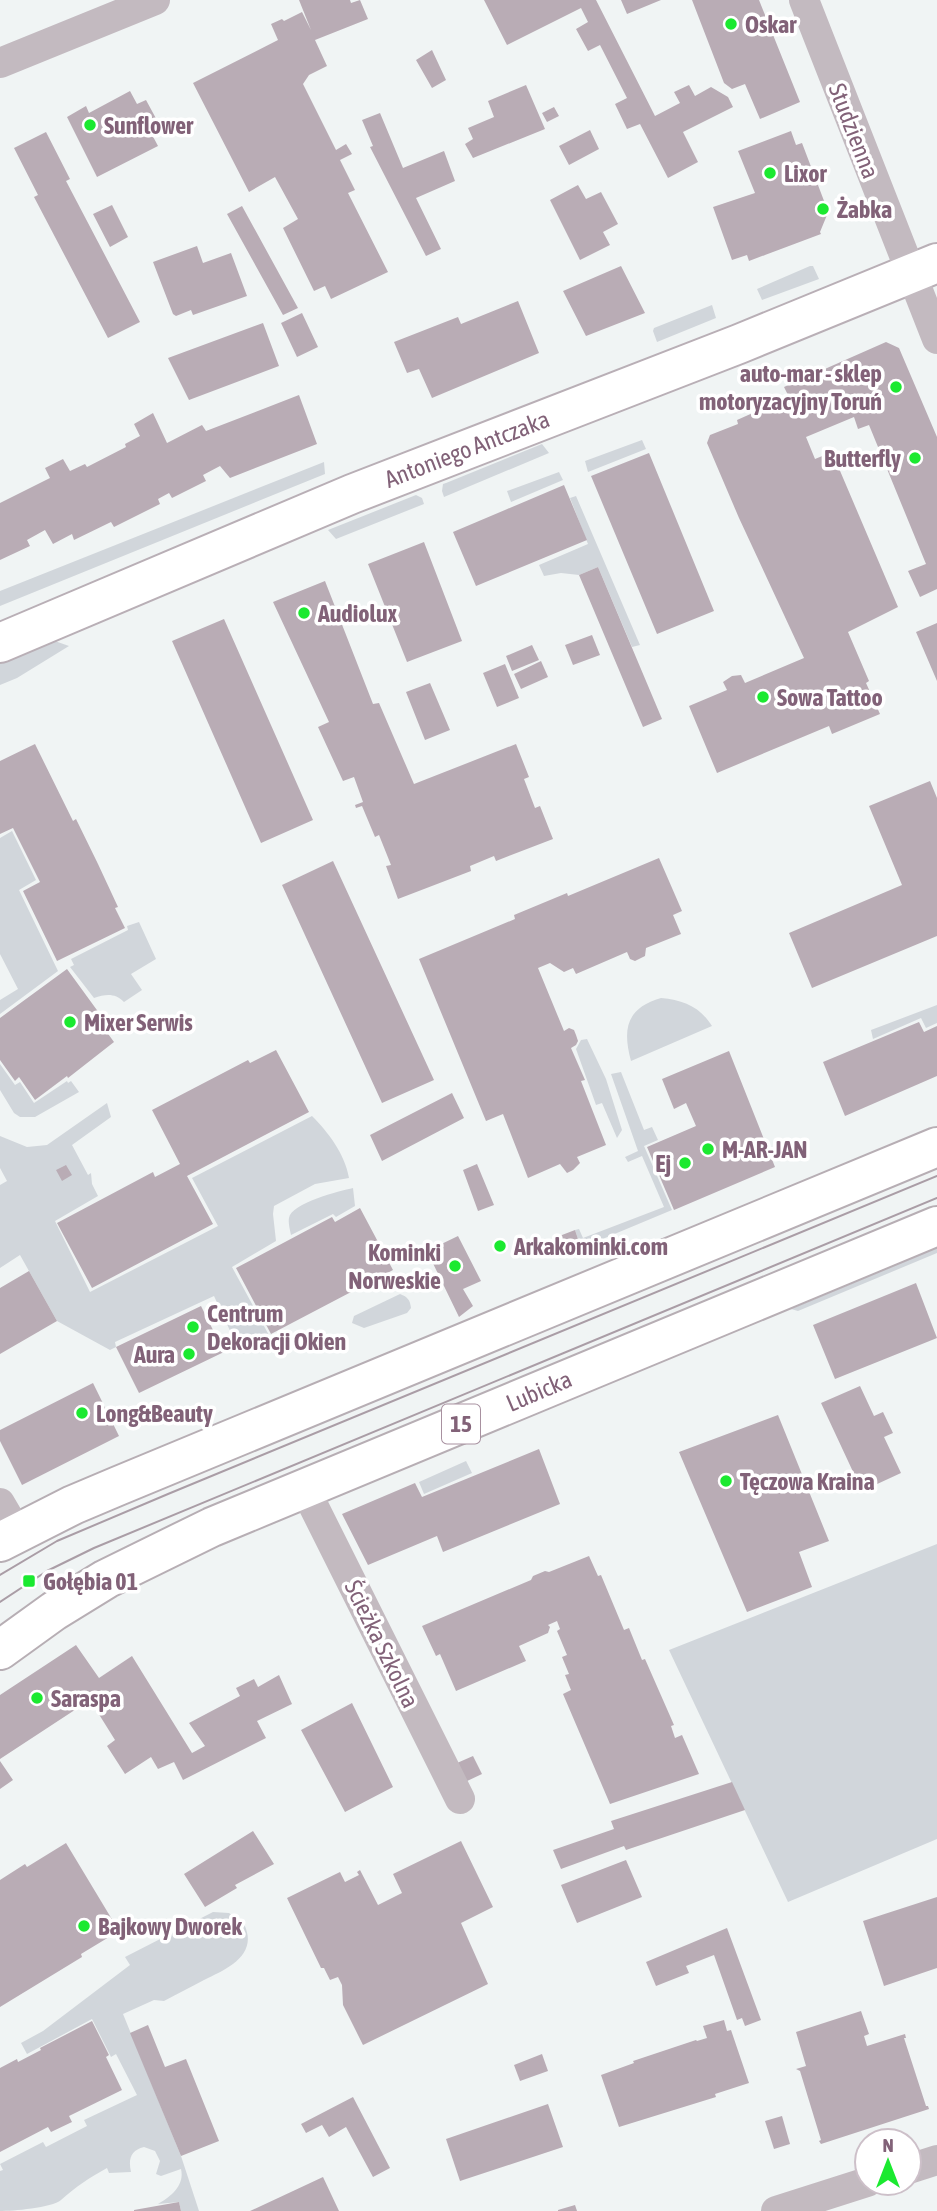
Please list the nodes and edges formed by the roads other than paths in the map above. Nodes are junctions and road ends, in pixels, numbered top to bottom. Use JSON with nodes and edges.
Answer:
{"nodes":[{"id":1,"x":155,"y":0,"type":"edge"},
{"id":2,"x":804,"y":0,"type":"edge"},
{"id":3,"x":0,"y":63,"type":"edge"},
{"id":4,"x":923,"y":268,"type":"edge"},
{"id":5,"x":937,"y":339,"type":"edge"},
{"id":6,"x":0,"y":643,"type":"edge"},
{"id":7,"x":937,"y":1147,"type":"edge"},
{"id":8,"x":937,"y":1226,"type":"edge"},
{"id":9,"x":305,"y":1489,"type":"junction"},
{"id":10,"x":6,"y":1525,"type":"edge"},
{"id":11,"x":0,"y":1650,"type":"edge"},
{"id":12,"x":460,"y":1799,"type":"dead end"},
{"id":13,"x":853,"y":2186,"type":"edge"},
{"id":14,"x":776,"y":2211,"type":"edge"}],
"edges":[{"from":1,"to":3,"type":"street"},
{"from":2,"to":4,"type":"street","name":"Studzienna"},
{"from":4,"to":5,"type":"street","name":"Studzienna"},
{"from":4,"to":6,"type":"main road","name":"Antoniego Antczaka"},
{"from":7,"to":10,"type":"main road"},
{"from":8,"to":9,"type":"main road","name":"Lubicka","number":"15"},
{"from":9,"to":11,"type":"main road","name":"Lubicka","number":"15"},
{"from":9,"to":12,"type":"street","name":"Ścieżka Szkolna"},
{"from":13,"to":14,"type":"street"}]}
